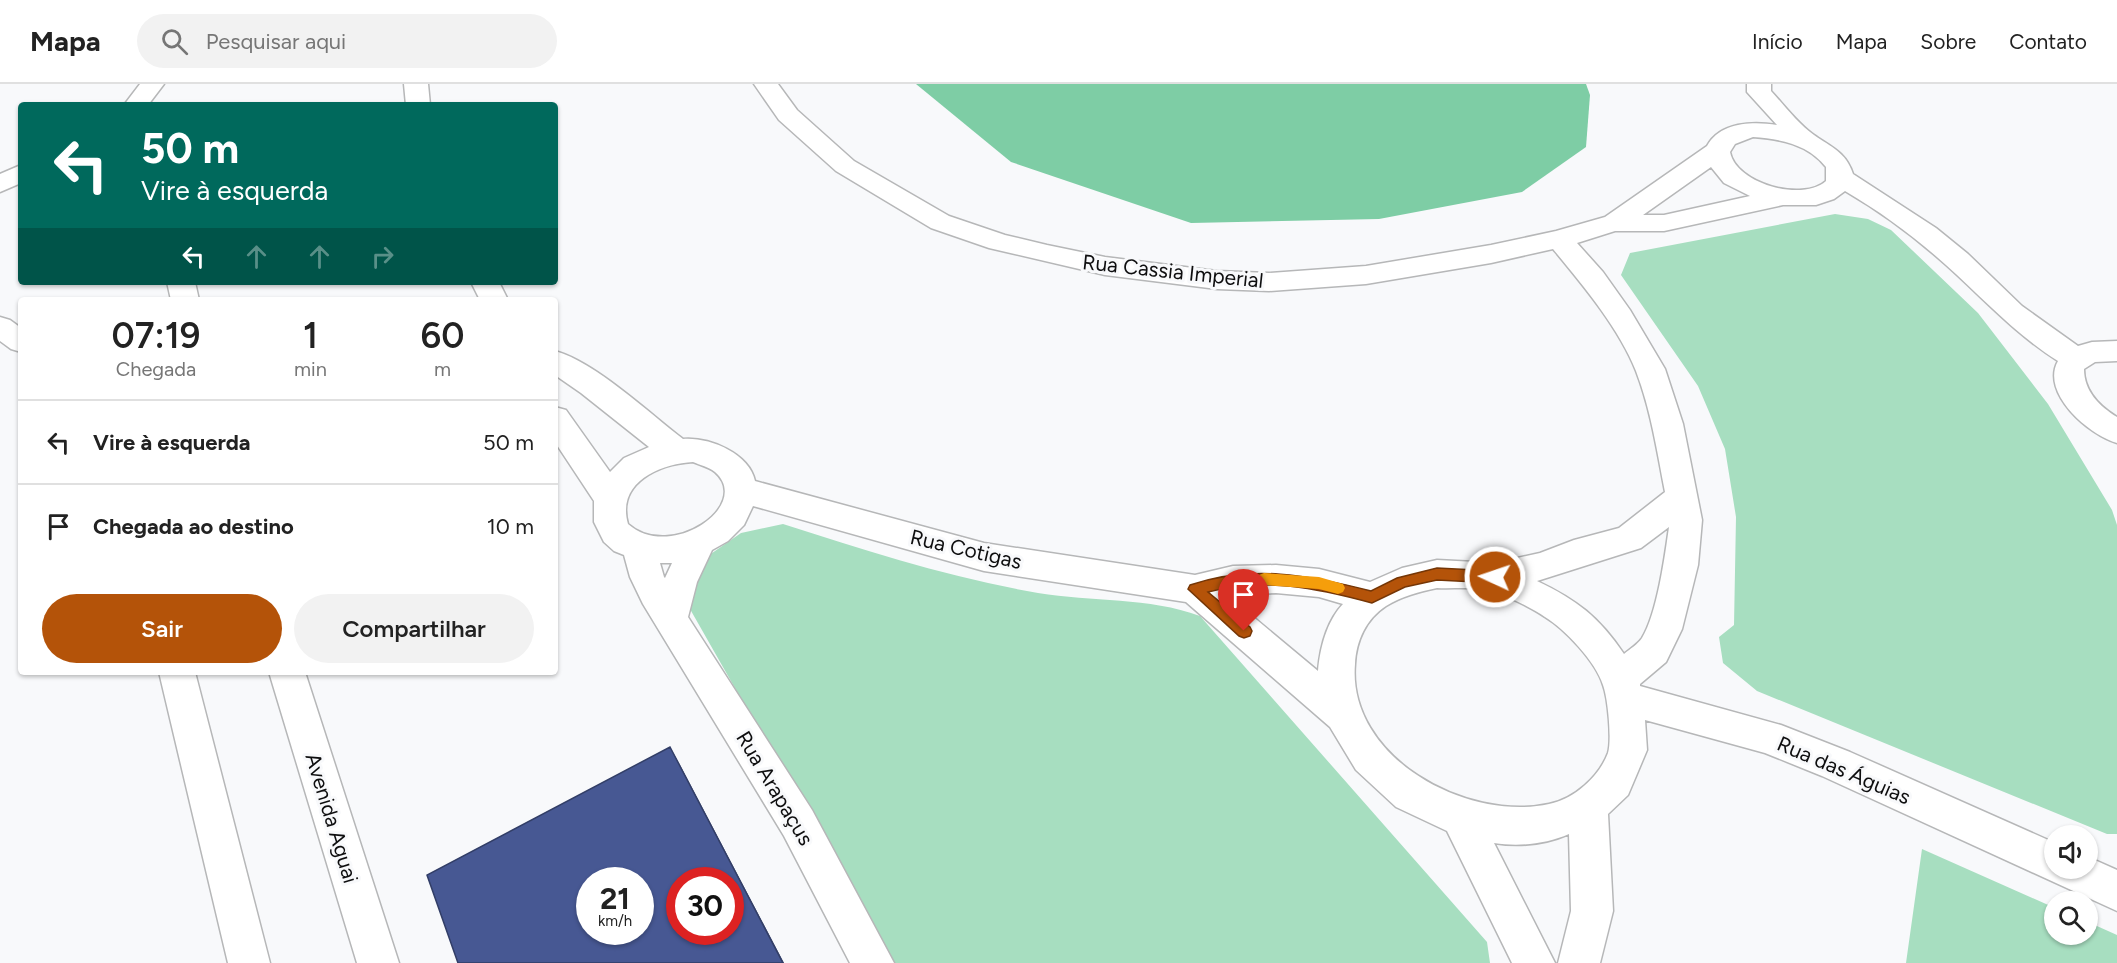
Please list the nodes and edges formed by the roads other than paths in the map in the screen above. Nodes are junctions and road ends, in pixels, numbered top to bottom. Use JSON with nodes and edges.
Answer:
{"nodes":[{"id":1,"x":152,"y":84,"type":"edge"},
{"id":2,"x":416,"y":84,"type":"edge"},
{"id":3,"x":766,"y":84,"type":"edge"},
{"id":4,"x":1759,"y":88,"type":"edge"},
{"id":5,"x":138,"y":102,"type":"edge"},
{"id":6,"x":418,"y":102,"type":"edge"},
{"id":7,"x":1737,"y":132,"type":"junction"},
{"id":8,"x":1806,"y":140,"type":"junction"},
{"id":9,"x":1717,"y":151,"type":"junction"},
{"id":10,"x":18,"y":175,"type":"edge"},
{"id":11,"x":1841,"y":178,"type":"junction"},
{"id":12,"x":0,"y":184,"type":"edge"},
{"id":13,"x":1782,"y":197,"type":"junction"},
{"id":14,"x":1614,"y":223,"type":"junction"},
{"id":15,"x":1559,"y":238,"type":"junction"},
{"id":16,"x":0,"y":327,"type":"edge"},
{"id":17,"x":18,"y":340,"type":"edge"},
{"id":18,"x":2117,"y":351,"type":"edge"},
{"id":19,"x":2076,"y":358,"type":"junction"},
{"id":20,"x":558,"y":363,"type":"edge"},
{"id":21,"x":558,"y":422,"type":"edge"},
{"id":22,"x":2116,"y":434,"type":"edge"},
{"id":23,"x":676,"y":451,"type":"junction"},
{"id":24,"x":741,"y":490,"type":"junction"},
{"id":25,"x":1680,"y":497,"type":"junction"},
{"id":26,"x":610,"y":498,"type":"junction"},
{"id":27,"x":698,"y":544,"type":"junction"},
{"id":28,"x":638,"y":547,"type":"junction"},
{"id":29,"x":1495,"y":577,"type":"junction"},
{"id":30,"x":1195,"y":589,"type":"junction"},
{"id":31,"x":1372,"y":597,"type":"junction"},
{"id":32,"x":671,"y":617,"type":"junction"},
{"id":33,"x":178,"y":675,"type":"edge"},
{"id":34,"x":288,"y":675,"type":"edge"},
{"id":35,"x":1622,"y":688,"type":"junction"},
{"id":36,"x":1343,"y":716,"type":"junction"},
{"id":37,"x":1588,"y":807,"type":"junction"},
{"id":38,"x":1461,"y":818,"type":"junction"},
{"id":39,"x":2044,"y":858,"type":"edge"},
{"id":40,"x":2091,"y":879,"type":"edge"},
{"id":41,"x":2117,"y":891,"type":"edge"},
{"id":42,"x":249,"y":963,"type":"edge"},
{"id":43,"x":378,"y":963,"type":"edge"},
{"id":44,"x":873,"y":963,"type":"edge"},
{"id":45,"x":1534,"y":963,"type":"edge"},
{"id":46,"x":1579,"y":963,"type":"edge"}],
"edges":[{"from":1,"to":5,"type":"street"},
{"from":2,"to":6,"type":"street"},
{"from":3,"to":15,"type":"street","name":"Rua Cassia Imperial"},
{"from":4,"to":7,"type":"street"},
{"from":4,"to":8,"type":"street"},
{"from":7,"to":8,"type":"street"},
{"from":7,"to":9,"type":"street","name":"Rua Cassia Imperial"},
{"from":8,"to":11,"type":"street"},
{"from":9,"to":13,"type":"street"},
{"from":9,"to":14,"type":"street","name":"Rua Cassia Imperial"},
{"from":10,"to":12,"type":"street"},
{"from":11,"to":13,"type":"street"},
{"from":11,"to":19,"type":"street"},
{"from":13,"to":14,"type":"street"},
{"from":14,"to":15,"type":"street","name":"Rua Cassia Imperial"},
{"from":15,"to":25,"type":"street"},
{"from":16,"to":17,"type":"street"},
{"from":18,"to":19,"type":"street"},
{"from":19,"to":22,"type":"street"},
{"from":20,"to":23,"type":"street"},
{"from":21,"to":26,"type":"street"},
{"from":23,"to":24,"type":"street"},
{"from":23,"to":26,"type":"street"},
{"from":24,"to":27,"type":"street"},
{"from":24,"to":30,"type":"street","name":"Rua Cotigas"},
{"from":25,"to":29,"type":"street"},
{"from":25,"to":35,"type":"street"},
{"from":26,"to":28,"type":"street"},
{"from":27,"to":28,"type":"street"},
{"from":27,"to":32,"type":"street"},
{"from":28,"to":32,"type":"street","name":"Rua Arapaçus"},
{"from":29,"to":31,"type":"street"},
{"from":29,"to":35,"type":"street"},
{"from":30,"to":31,"type":"street"},
{"from":30,"to":36,"type":"street"},
{"from":31,"to":36,"type":"street"},
{"from":32,"to":44,"type":"street","name":"Rua Arapaçus"},
{"from":33,"to":42,"type":"street"},
{"from":34,"to":43,"type":"street","name":"Avenida Aguai"},
{"from":35,"to":37,"type":"street"},
{"from":35,"to":39,"type":"street","name":"Rua das Águias"},
{"from":36,"to":38,"type":"street"},
{"from":37,"to":38,"type":"street"},
{"from":37,"to":46,"type":"street"},
{"from":38,"to":45,"type":"street"},
{"from":40,"to":41,"type":"street"}]}
